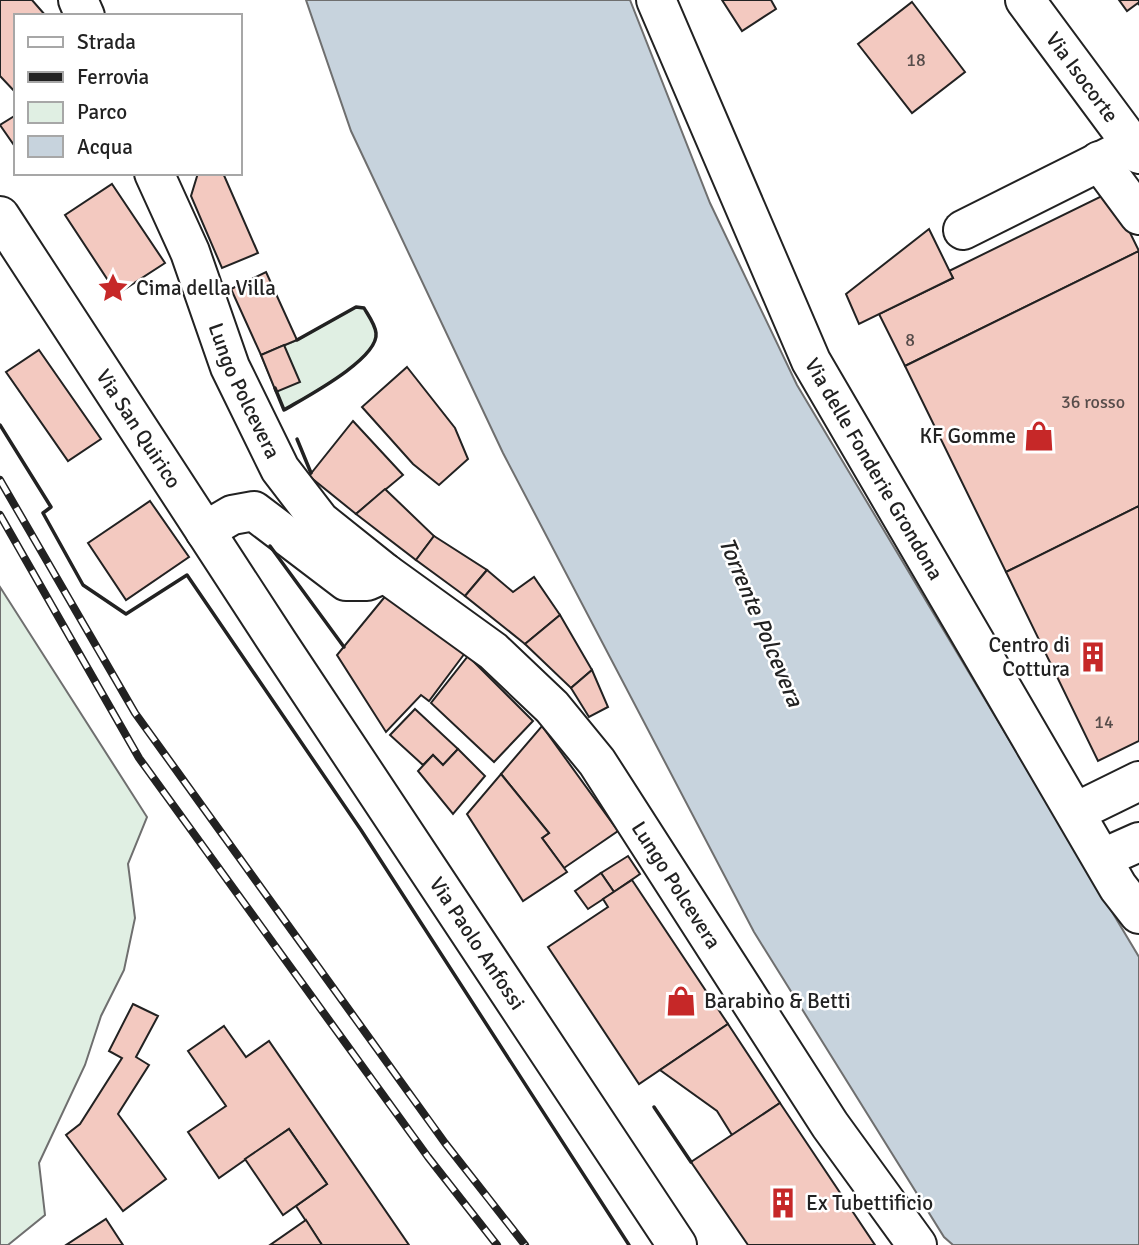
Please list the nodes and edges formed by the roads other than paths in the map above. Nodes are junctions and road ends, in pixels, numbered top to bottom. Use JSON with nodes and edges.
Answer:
{"nodes":[{"id":1,"x":656,"y":0,"type":"edge"},
{"id":2,"x":1025,"y":0,"type":"edge"},
{"id":3,"x":1136,"y":149,"type":"edge"},
{"id":4,"x":1099,"y":161,"type":"junction"},
{"id":5,"x":156,"y":175,"type":"edge"},
{"id":6,"x":1139,"y":215,"type":"edge"},
{"id":7,"x":0,"y":216,"type":"edge"},
{"id":8,"x":962,"y":230,"type":"dead end"},
{"id":9,"x":205,"y":531,"type":"junction"},
{"id":10,"x":385,"y":573,"type":"junction"},
{"id":11,"x":278,"y":643,"type":"joint"},
{"id":12,"x":1139,"y":781,"type":"edge"},
{"id":13,"x":1076,"y":812,"type":"junction"},
{"id":14,"x":1139,"y":842,"type":"edge"},
{"id":15,"x":1103,"y":858,"type":"junction"},
{"id":16,"x":1139,"y":914,"type":"edge"},
{"id":17,"x":677,"y":1245,"type":"edge"},
{"id":18,"x":917,"y":1245,"type":"edge"}],
"edges":[{"from":1,"to":13,"type":"main road","name":"Via delle Fonderie Grondona"},
{"from":2,"to":3,"type":"main road","name":"Via Isocorte"},
{"from":3,"to":4,"type":"main road"},
{"from":4,"to":6,"type":"main road"},
{"from":4,"to":8,"type":"main road"},
{"from":5,"to":10,"type":"main road","name":"Lungo Polcevera"},
{"from":7,"to":9,"type":"main road","name":"Via San Quirico"},
{"from":9,"to":10,"type":"main road"},
{"from":9,"to":11,"type":"main road","name":"Via San Quirico"},
{"from":10,"to":18,"type":"main road","name":"Lungo Polcevera"},
{"from":11,"to":17,"type":"main road","name":"Via Paolo Anfossi"},
{"from":12,"to":13,"type":"main road"},
{"from":13,"to":15,"type":"main road","name":"Via delle Fonderie Grondona"},
{"from":14,"to":15,"type":"main road"},
{"from":15,"to":16,"type":"main road","name":"Via delle Fonderie Grondona"}]}
